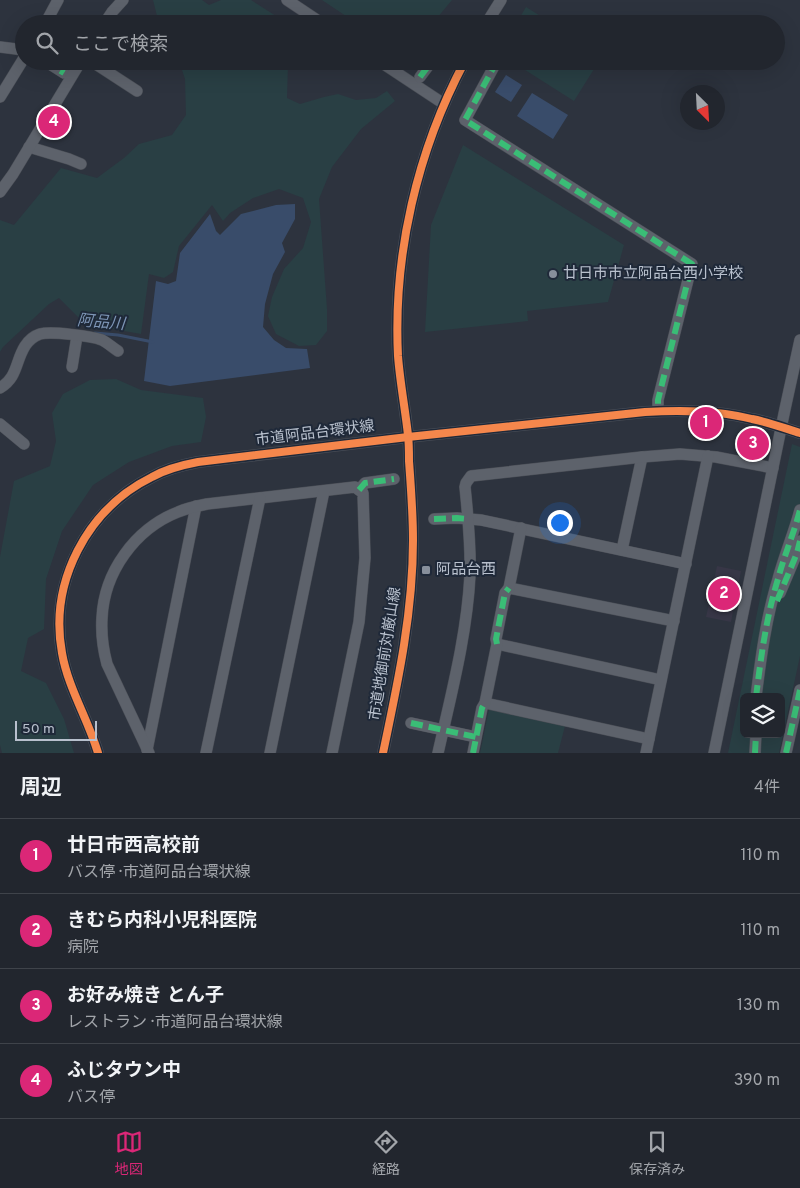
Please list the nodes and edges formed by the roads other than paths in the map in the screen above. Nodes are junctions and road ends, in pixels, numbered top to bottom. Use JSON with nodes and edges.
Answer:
{"nodes":[{"id":1,"x":58,"y":0,"type":"edge"},
{"id":2,"x":123,"y":0,"type":"edge"},
{"id":3,"x":287,"y":0,"type":"edge"},
{"id":4,"x":500,"y":0,"type":"edge"},
{"id":5,"x":50,"y":15,"type":"edge"},
{"id":6,"x":110,"y":15,"type":"edge"},
{"id":7,"x":309,"y":15,"type":"edge"},
{"id":8,"x":491,"y":15,"type":"edge"},
{"id":9,"x":0,"y":47,"type":"edge"},
{"id":10,"x":15,"y":49,"type":"edge"},
{"id":11,"x":17,"y":70,"type":"edge"},
{"id":12,"x":61,"y":70,"type":"edge"},
{"id":13,"x":76,"y":70,"type":"edge"},
{"id":14,"x":105,"y":70,"type":"edge"},
{"id":15,"x":393,"y":70,"type":"edge"},
{"id":16,"x":425,"y":70,"type":"edge"},
{"id":17,"x":461,"y":70,"type":"edge"},
{"id":18,"x":492,"y":70,"type":"edge"},
{"id":19,"x":64,"y":72,"type":"dead end"},
{"id":20,"x":420,"y":77,"type":"dead end"},
{"id":21,"x":137,"y":90,"type":"dead end"},
{"id":22,"x":0,"y":97,"type":"edge"},
{"id":23,"x":444,"y":104,"type":"junction"},
{"id":24,"x":29,"y":147,"type":"junction"},
{"id":25,"x":81,"y":164,"type":"dead end"},
{"id":26,"x":0,"y":192,"type":"edge"},
{"id":27,"x":77,"y":336,"type":"junction"},
{"id":28,"x":800,"y":340,"type":"edge"},
{"id":29,"x":118,"y":351,"type":"dead end"},
{"id":30,"x":72,"y":367,"type":"dead end"},
{"id":31,"x":0,"y":388,"type":"edge"},
{"id":32,"x":658,"y":411,"type":"junction"},
{"id":33,"x":0,"y":424,"type":"edge"},
{"id":34,"x":781,"y":427,"type":"junction"},
{"id":35,"x":800,"y":433,"type":"edge"},
{"id":36,"x":408,"y":437,"type":"junction"},
{"id":37,"x":23,"y":445,"type":"dead end"},
{"id":38,"x":708,"y":456,"type":"junction"},
{"id":39,"x":642,"y":457,"type":"junction"},
{"id":40,"x":773,"y":468,"type":"junction"},
{"id":41,"x":394,"y":479,"type":"dead end"},
{"id":42,"x":324,"y":490,"type":"junction"},
{"id":43,"x":359,"y":490,"type":"junction"},
{"id":44,"x":260,"y":498,"type":"junction"},
{"id":45,"x":196,"y":506,"type":"junction"},
{"id":46,"x":800,"y":510,"type":"edge"},
{"id":47,"x":434,"y":519,"type":"dead end"},
{"id":48,"x":468,"y":519,"type":"junction"},
{"id":49,"x":521,"y":528,"type":"junction"},
{"id":50,"x":800,"y":541,"type":"edge"},
{"id":51,"x":622,"y":550,"type":"junction"},
{"id":52,"x":686,"y":564,"type":"junction"},
{"id":53,"x":509,"y":588,"type":"junction"},
{"id":54,"x":674,"y":621,"type":"junction"},
{"id":55,"x":766,"y":628,"type":"junction"},
{"id":56,"x":498,"y":644,"type":"junction"},
{"id":57,"x":661,"y":680,"type":"junction"},
{"id":58,"x":800,"y":690,"type":"edge"},
{"id":59,"x":756,"y":693,"type":"edge"},
{"id":60,"x":485,"y":703,"type":"junction"},
{"id":61,"x":411,"y":723,"type":"dead end"},
{"id":62,"x":443,"y":730,"type":"junction"},
{"id":63,"x":476,"y":737,"type":"junction"},
{"id":64,"x":756,"y":738,"type":"edge"},
{"id":65,"x":649,"y":739,"type":"junction"},
{"id":66,"x":148,"y":752,"type":"edge"},
{"id":67,"x":98,"y":753,"type":"edge"},
{"id":68,"x":206,"y":753,"type":"edge"},
{"id":69,"x":270,"y":753,"type":"edge"},
{"id":70,"x":332,"y":753,"type":"edge"},
{"id":71,"x":383,"y":753,"type":"edge"},
{"id":72,"x":438,"y":753,"type":"edge"},
{"id":73,"x":473,"y":753,"type":"edge"},
{"id":74,"x":646,"y":753,"type":"edge"},
{"id":75,"x":714,"y":753,"type":"edge"},
{"id":76,"x":755,"y":753,"type":"edge"},
{"id":77,"x":786,"y":753,"type":"edge"}],
"edges":[{"from":1,"to":5,"type":"street"},
{"from":2,"to":6,"type":"street"},
{"from":3,"to":7,"type":"street"},
{"from":4,"to":8,"type":"street"},
{"from":9,"to":10,"type":"street"},
{"from":11,"to":22,"type":"street"},
{"from":12,"to":19,"type":"street"},
{"from":13,"to":24,"type":"street"},
{"from":14,"to":21,"type":"street"},
{"from":15,"to":23,"type":"street"},
{"from":16,"to":20,"type":"street"},
{"from":17,"to":23,"type":"street","name":"市道地御前対厳山線"},
{"from":18,"to":32,"type":"street"},
{"from":23,"to":36,"type":"street","name":"市道地御前対厳山線"},
{"from":24,"to":25,"type":"street"},
{"from":24,"to":26,"type":"street"},
{"from":27,"to":29,"type":"street"},
{"from":27,"to":30,"type":"street"},
{"from":27,"to":31,"type":"street"},
{"from":28,"to":34,"type":"street"},
{"from":32,"to":34,"type":"street","name":"市道阿品台環状線"},
{"from":32,"to":36,"type":"street","name":"市道阿品台環状線"},
{"from":33,"to":37,"type":"street"},
{"from":34,"to":35,"type":"street","name":"市道阿品台環状線"},
{"from":34,"to":40,"type":"street"},
{"from":36,"to":67,"type":"street","name":"市道阿品台環状線"},
{"from":36,"to":71,"type":"street","name":"市道地御前対厳山線"},
{"from":38,"to":39,"type":"street"},
{"from":38,"to":40,"type":"street"},
{"from":38,"to":52,"type":"street"},
{"from":39,"to":48,"type":"street"},
{"from":39,"to":51,"type":"street"},
{"from":40,"to":75,"type":"street"},
{"from":41,"to":43,"type":"street"},
{"from":42,"to":43,"type":"street"},
{"from":42,"to":44,"type":"street"},
{"from":42,"to":69,"type":"street"},
{"from":43,"to":70,"type":"street"},
{"from":44,"to":45,"type":"street"},
{"from":44,"to":68,"type":"street"},
{"from":45,"to":66,"type":"street"},
{"from":45,"to":66,"type":"street"},
{"from":46,"to":55,"type":"street"},
{"from":47,"to":48,"type":"street"},
{"from":48,"to":49,"type":"street"},
{"from":48,"to":62,"type":"street"},
{"from":49,"to":51,"type":"street"},
{"from":49,"to":53,"type":"street"},
{"from":50,"to":55,"type":"street"},
{"from":51,"to":52,"type":"street"},
{"from":52,"to":54,"type":"street"},
{"from":53,"to":54,"type":"street"},
{"from":53,"to":56,"type":"street"},
{"from":54,"to":57,"type":"street"},
{"from":55,"to":59,"type":"street"},
{"from":56,"to":57,"type":"street"},
{"from":56,"to":60,"type":"street"},
{"from":57,"to":65,"type":"street"},
{"from":58,"to":77,"type":"street"},
{"from":60,"to":63,"type":"street"},
{"from":60,"to":65,"type":"street"},
{"from":61,"to":62,"type":"street"},
{"from":62,"to":63,"type":"street"},
{"from":62,"to":72,"type":"street"},
{"from":63,"to":73,"type":"street"},
{"from":64,"to":76,"type":"street"},
{"from":65,"to":74,"type":"street"}]}
